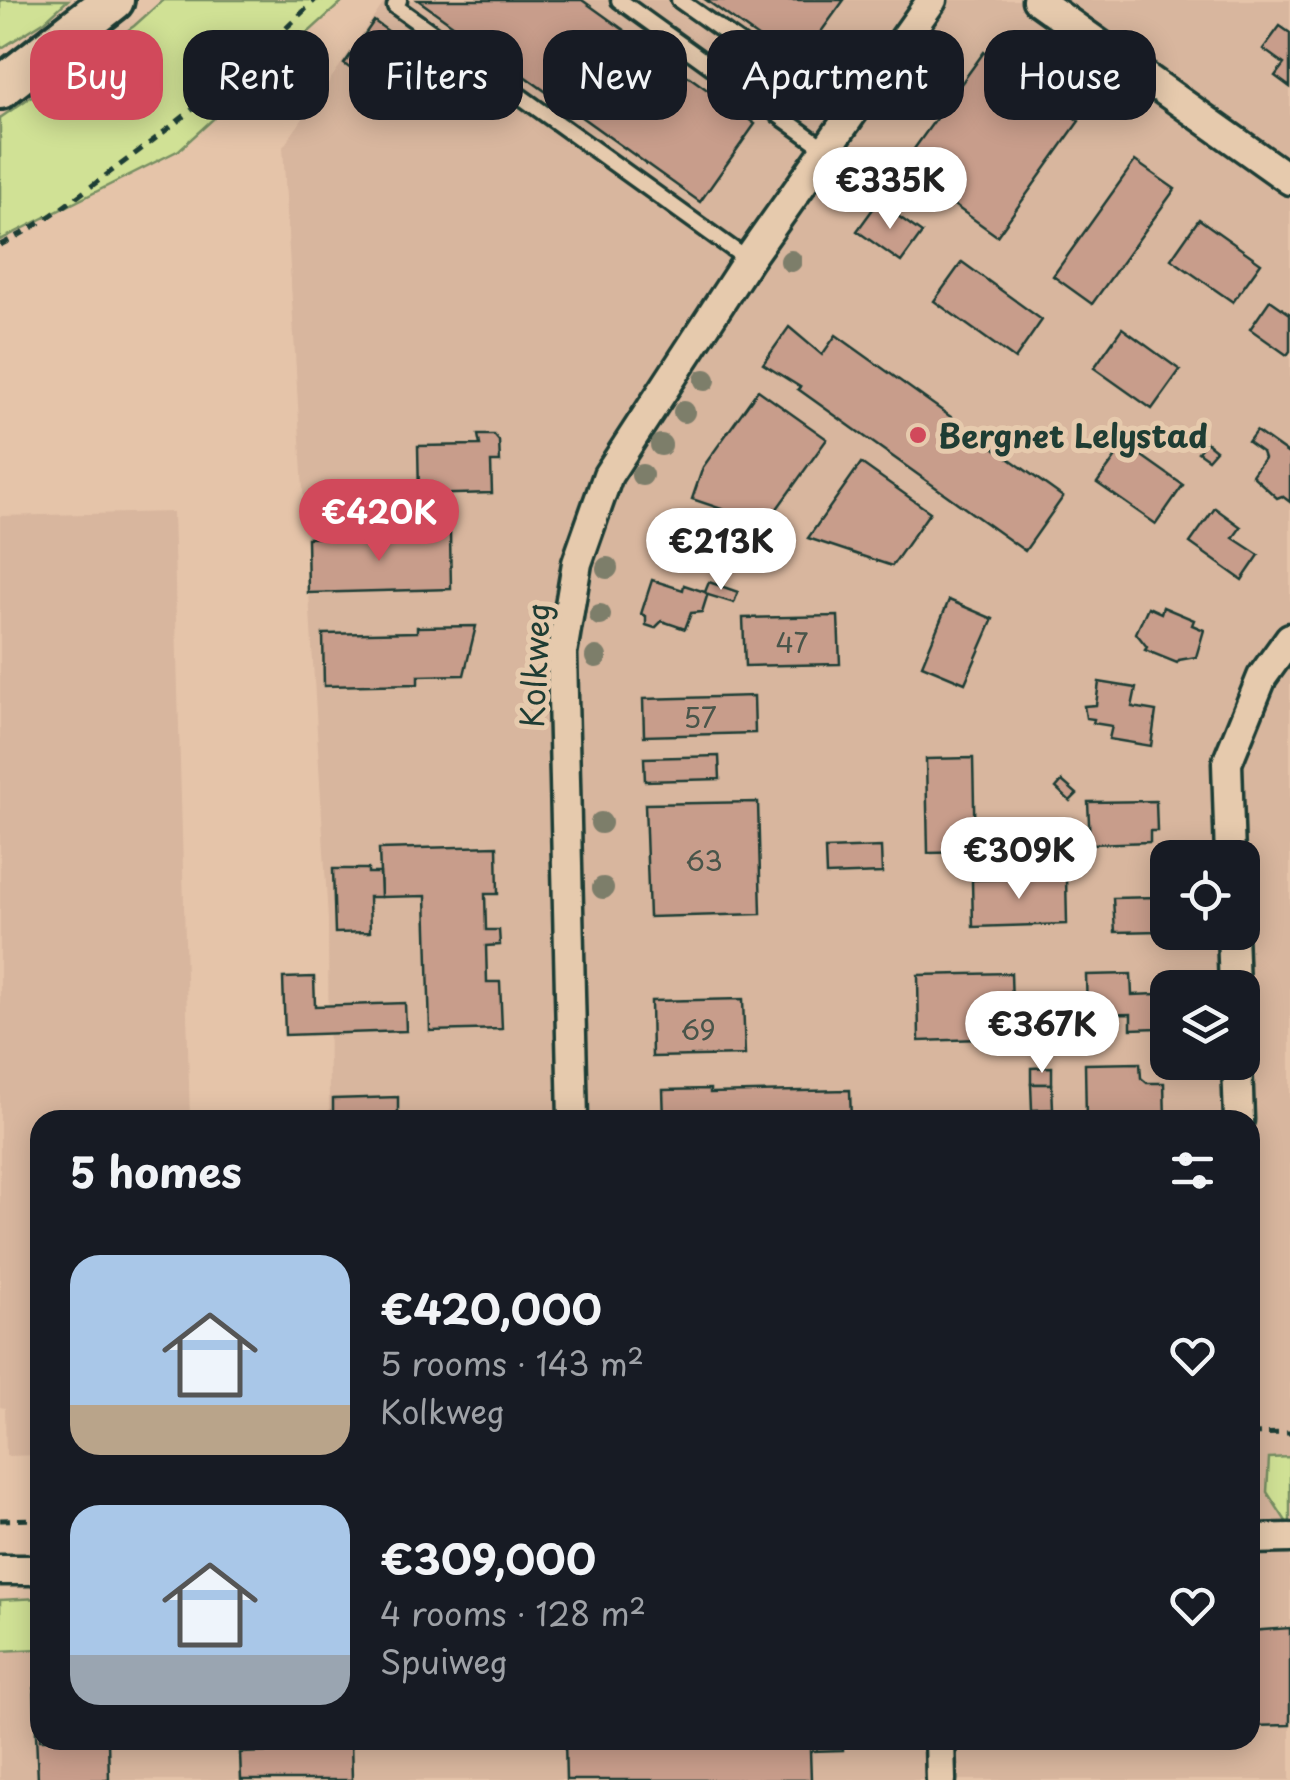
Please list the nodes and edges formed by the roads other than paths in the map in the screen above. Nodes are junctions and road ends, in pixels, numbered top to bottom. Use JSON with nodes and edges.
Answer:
{"nodes":[{"id":1,"x":114,"y":0,"type":"edge"},
{"id":2,"x":399,"y":0,"type":"edge"},
{"id":3,"x":620,"y":0,"type":"edge"},
{"id":4,"x":679,"y":0,"type":"edge"},
{"id":5,"x":931,"y":0,"type":"edge"},
{"id":6,"x":1037,"y":0,"type":"edge"},
{"id":7,"x":722,"y":30,"type":"edge"},
{"id":8,"x":910,"y":30,"type":"edge"},
{"id":9,"x":0,"y":88,"type":"edge"},
{"id":10,"x":847,"y":120,"type":"edge"},
{"id":11,"x":827,"y":150,"type":"junction"},
{"id":12,"x":1290,"y":180,"type":"edge"},
{"id":13,"x":748,"y":260,"type":"junction"},
{"id":14,"x":1290,"y":638,"type":"edge"},
{"id":15,"x":1229,"y":840,"type":"edge"},
{"id":16,"x":1238,"y":1080,"type":"edge"},
{"id":17,"x":573,"y":1110,"type":"edge"},
{"id":18,"x":1239,"y":1110,"type":"edge"},
{"id":19,"x":1290,"y":1538,"type":"edge"},
{"id":20,"x":1260,"y":1539,"type":"edge"},
{"id":21,"x":0,"y":1570,"type":"edge"},
{"id":22,"x":30,"y":1570,"type":"edge"},
{"id":23,"x":940,"y":1750,"type":"edge"},
{"id":24,"x":941,"y":1780,"type":"edge"}],
"edges":[{"from":1,"to":9,"type":"main road"},
{"from":2,"to":13,"type":"lane"},
{"from":3,"to":11,"type":"lane"},
{"from":4,"to":7,"type":"lane"},
{"from":5,"to":8,"type":"street","name":"Kolkweg"},
{"from":6,"to":12,"type":"street"},
{"from":10,"to":11,"type":"street","name":"Kolkweg"},
{"from":11,"to":13,"type":"street","name":"Kolkweg"},
{"from":13,"to":17,"type":"street","name":"Kolkweg"},
{"from":14,"to":15,"type":"street"},
{"from":16,"to":18,"type":"street"},
{"from":19,"to":20,"type":"street"},
{"from":21,"to":22,"type":"street"},
{"from":23,"to":24,"type":"street"}]}
